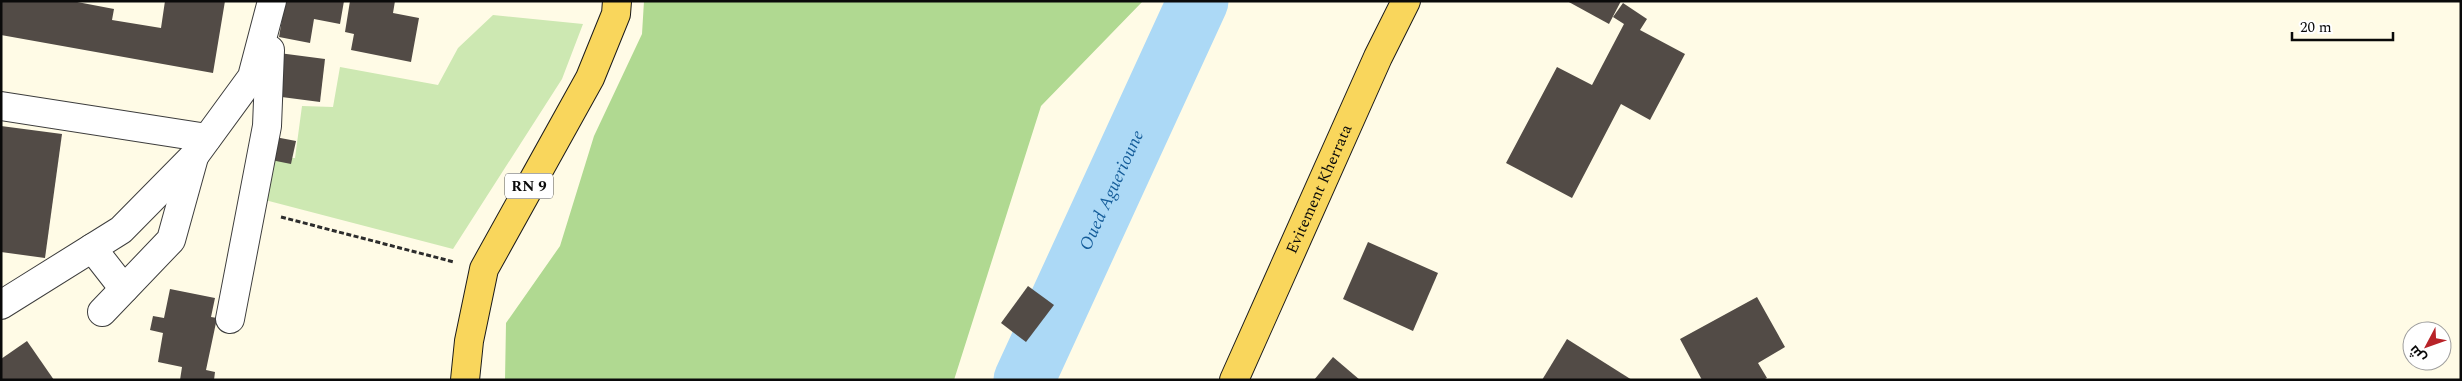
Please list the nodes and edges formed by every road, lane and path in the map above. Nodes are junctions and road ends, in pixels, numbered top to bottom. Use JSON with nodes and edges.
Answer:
{"nodes":[{"id":1,"x":272,"y":1,"type":"edge"},
{"id":2,"x":617,"y":1,"type":"edge"},
{"id":3,"x":1406,"y":1,"type":"edge"},
{"id":4,"x":1,"y":106,"type":"edge"},
{"id":5,"x":201,"y":147,"type":"junction"},
{"id":6,"x":286,"y":219,"type":"dead end"},
{"id":7,"x":92,"y":248,"type":"junction"},
{"id":8,"x":459,"y":263,"type":"dead end"},
{"id":9,"x":124,"y":289,"type":"junction"},
{"id":10,"x":1,"y":306,"type":"edge"},
{"id":11,"x":102,"y":312,"type":"dead end"},
{"id":12,"x":230,"y":319,"type":"dead end"},
{"id":13,"x":465,"y":380,"type":"edge"},
{"id":14,"x":1234,"y":380,"type":"edge"}],
"edges":[{"from":1,"to":5,"type":"street"},
{"from":1,"to":12,"type":"street"},
{"from":2,"to":13,"type":"main road","number":"RN 9"},
{"from":3,"to":14,"type":"main road","name":"Evitement Kherrata"},
{"from":4,"to":5,"type":"street"},
{"from":5,"to":7,"type":"street"},
{"from":5,"to":9,"type":"street"},
{"from":6,"to":8,"type":"path"},
{"from":7,"to":9,"type":"street"},
{"from":7,"to":10,"type":"street"},
{"from":9,"to":11,"type":"street"}]}
